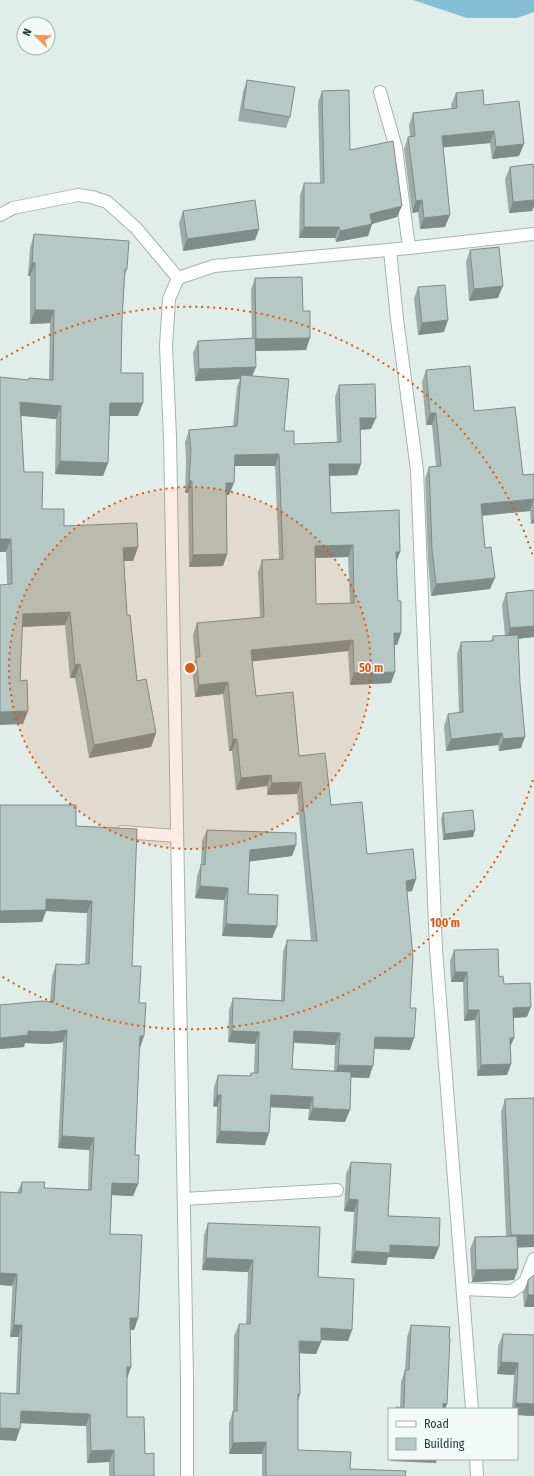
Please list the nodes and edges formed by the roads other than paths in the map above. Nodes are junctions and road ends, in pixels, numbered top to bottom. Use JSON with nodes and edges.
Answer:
{"nodes":[{"id":1,"x":380,"y":92,"type":"dead end"},
{"id":2,"x":0,"y":215,"type":"edge"},
{"id":3,"x":534,"y":234,"type":"edge"},
{"id":4,"x":409,"y":248,"type":"junction"},
{"id":5,"x":390,"y":250,"type":"junction"},
{"id":6,"x":178,"y":278,"type":"junction"},
{"id":7,"x":111,"y":831,"type":"edge"},
{"id":8,"x":177,"y":836,"type":"junction"},
{"id":9,"x":337,"y":1190,"type":"dead end"},
{"id":10,"x":184,"y":1199,"type":"junction"},
{"id":11,"x":534,"y":1259,"type":"edge"},
{"id":12,"x":463,"y":1289,"type":"junction"},
{"id":13,"x":472,"y":1408,"type":"edge"},
{"id":14,"x":476,"y":1460,"type":"edge"},
{"id":15,"x":187,"y":1476,"type":"edge"},
{"id":16,"x":477,"y":1476,"type":"edge"}],
"edges":[{"from":1,"to":4,"type":"street"},
{"from":2,"to":6,"type":"street"},
{"from":3,"to":4,"type":"street"},
{"from":4,"to":5,"type":"street"},
{"from":5,"to":6,"type":"street"},
{"from":5,"to":12,"type":"street"},
{"from":6,"to":8,"type":"street"},
{"from":7,"to":8,"type":"street"},
{"from":8,"to":10,"type":"street"},
{"from":9,"to":10,"type":"street"},
{"from":10,"to":15,"type":"street"},
{"from":11,"to":12,"type":"street"},
{"from":12,"to":13,"type":"street"},
{"from":14,"to":16,"type":"street"}]}
